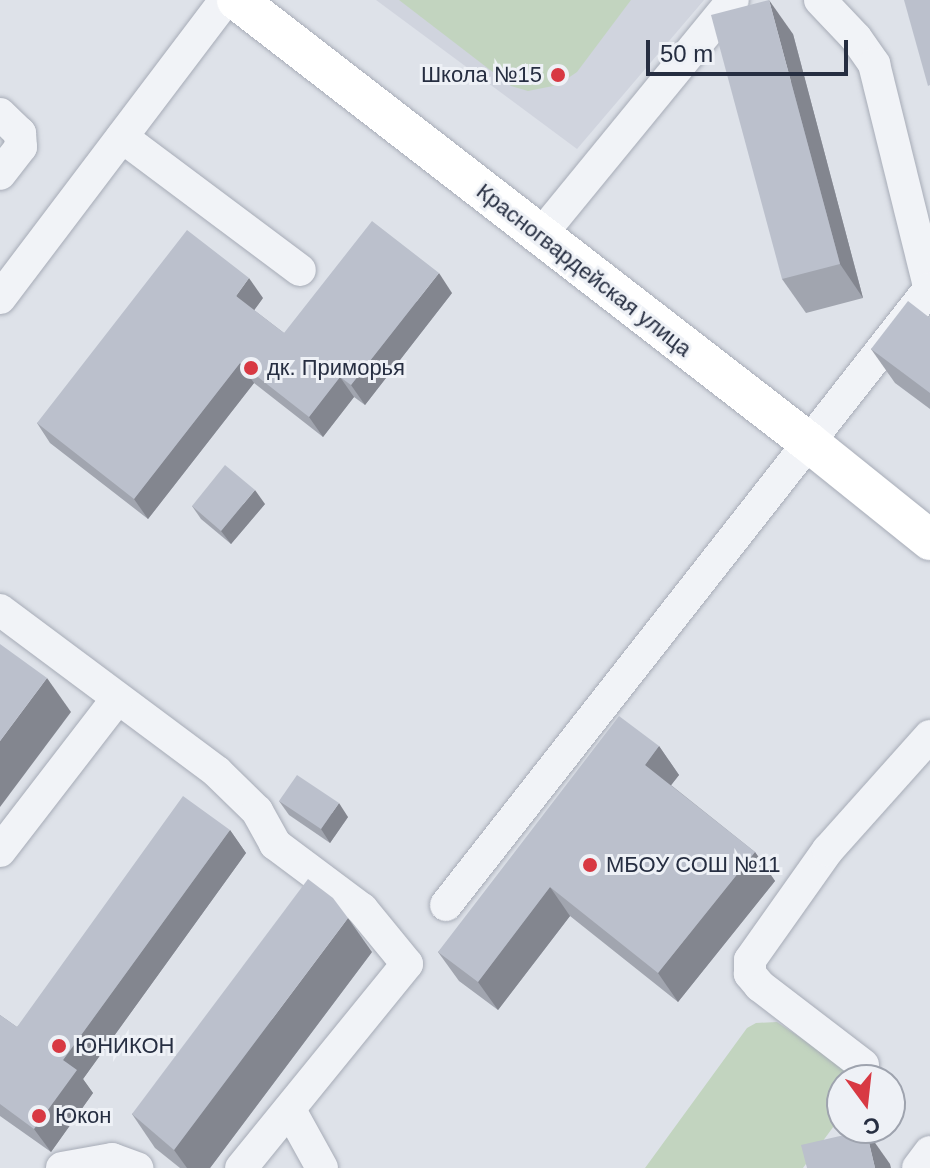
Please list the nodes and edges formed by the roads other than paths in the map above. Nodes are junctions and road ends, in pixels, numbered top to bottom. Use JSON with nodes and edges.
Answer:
{"nodes":[{"id":1,"x":225,"y":0,"type":"edge"},
{"id":2,"x":237,"y":0,"type":"edge"},
{"id":3,"x":733,"y":0,"type":"edge"},
{"id":4,"x":820,"y":0,"type":"edge"},
{"id":5,"x":0,"y":114,"type":"edge"},
{"id":6,"x":122,"y":137,"type":"junction"},
{"id":7,"x":0,"y":174,"type":"edge"},
{"id":8,"x":539,"y":237,"type":"junction"},
{"id":9,"x":300,"y":270,"type":"dead end"},
{"id":10,"x":930,"y":289,"type":"edge"},
{"id":11,"x":0,"y":298,"type":"edge"},
{"id":12,"x":807,"y":441,"type":"junction"},
{"id":13,"x":930,"y":540,"type":"edge"},
{"id":14,"x":0,"y":610,"type":"edge"},
{"id":15,"x":117,"y":699,"type":"junction"},
{"id":16,"x":930,"y":736,"type":"edge"},
{"id":17,"x":0,"y":851,"type":"edge"},
{"id":18,"x":446,"y":905,"type":"dead end"},
{"id":19,"x":862,"y":1064,"type":"edge"},
{"id":20,"x":290,"y":1110,"type":"junction"},
{"id":21,"x":930,"y":1152,"type":"edge"},
{"id":22,"x":62,"y":1168,"type":"edge"},
{"id":23,"x":137,"y":1168,"type":"edge"},
{"id":24,"x":241,"y":1168,"type":"edge"},
{"id":25,"x":322,"y":1168,"type":"edge"},
{"id":26,"x":918,"y":1168,"type":"edge"}],
"edges":[{"from":1,"to":6,"type":"street"},
{"from":2,"to":8,"type":"main road","name":"Красногвардейская улица"},
{"from":3,"to":8,"type":"street"},
{"from":4,"to":10,"type":"street"},
{"from":5,"to":7,"type":"street"},
{"from":6,"to":9,"type":"street"},
{"from":6,"to":11,"type":"street"},
{"from":8,"to":12,"type":"main road","name":"Красногвардейская улица"},
{"from":10,"to":12,"type":"street"},
{"from":12,"to":13,"type":"main road","name":"Красногвардейская улица"},
{"from":12,"to":18,"type":"street"},
{"from":14,"to":15,"type":"street"},
{"from":15,"to":17,"type":"street"},
{"from":15,"to":20,"type":"street"},
{"from":16,"to":19,"type":"street"},
{"from":20,"to":24,"type":"street"},
{"from":20,"to":25,"type":"street"},
{"from":21,"to":26,"type":"street"},
{"from":22,"to":23,"type":"street"}]}
